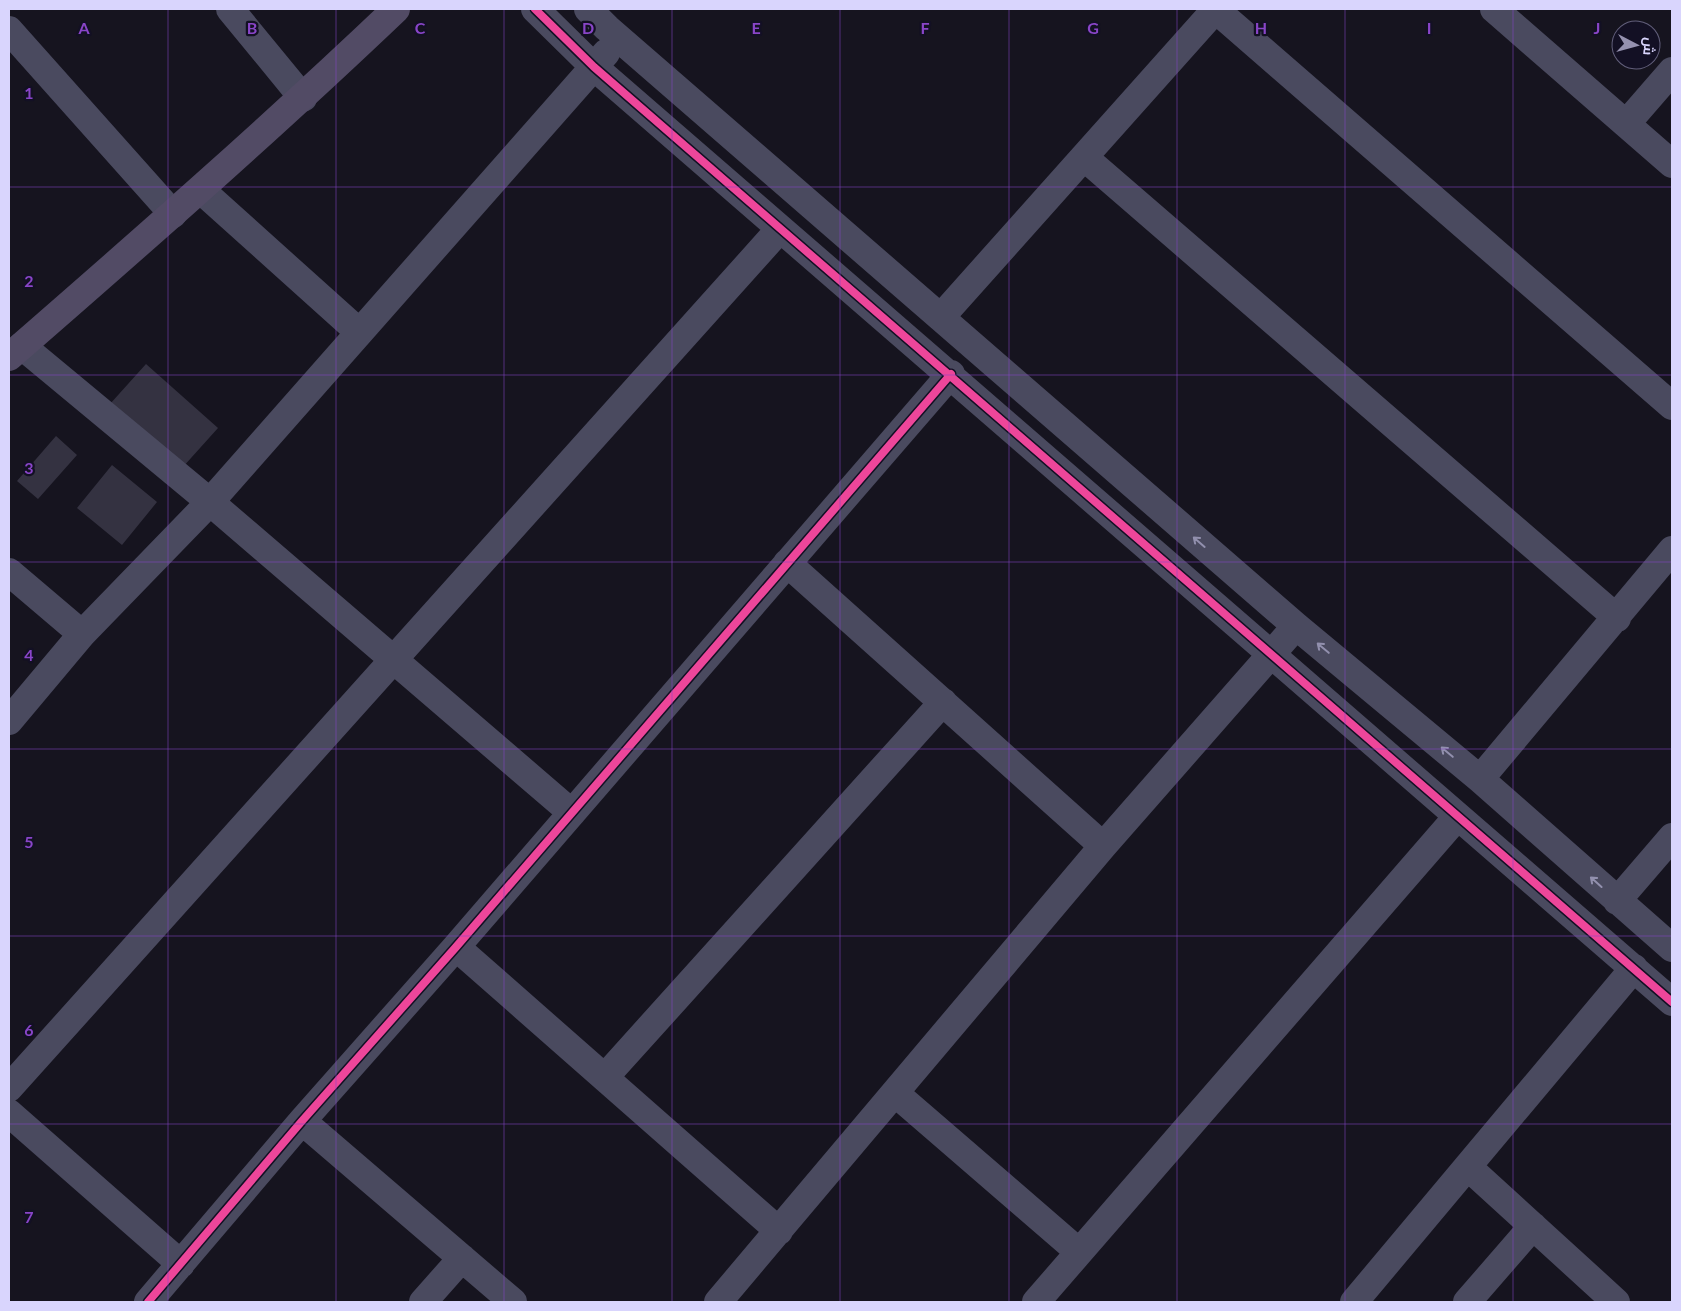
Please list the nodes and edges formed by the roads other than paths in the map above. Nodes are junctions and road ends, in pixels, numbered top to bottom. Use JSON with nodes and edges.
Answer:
{"nodes":[{"id":1,"x":230,"y":9,"type":"edge"},
{"id":2,"x":396,"y":9,"type":"edge"},
{"id":3,"x":535,"y":9,"type":"edge"},
{"id":4,"x":588,"y":9,"type":"edge"},
{"id":5,"x":1216,"y":9,"type":"edge"},
{"id":6,"x":1494,"y":9,"type":"edge"},
{"id":7,"x":11,"y":38,"type":"edge"},
{"id":8,"x":619,"y":38,"type":"junction"},
{"id":9,"x":594,"y":67,"type":"junction"},
{"id":10,"x":1672,"y":71,"type":"edge"},
{"id":11,"x":303,"y":98,"type":"junction"},
{"id":12,"x":1626,"y":124,"type":"junction"},
{"id":13,"x":1085,"y":158,"type":"junction"},
{"id":14,"x":1672,"y":164,"type":"edge"},
{"id":15,"x":201,"y":190,"type":"junction"},
{"id":16,"x":173,"y":214,"type":"junction"},
{"id":17,"x":780,"y":229,"type":"junction"},
{"id":18,"x":941,"y":318,"type":"junction"},
{"id":19,"x":359,"y":332,"type":"junction"},
{"id":20,"x":15,"y":351,"type":"edge"},
{"id":21,"x":951,"y":374,"type":"junction"},
{"id":22,"x":1672,"y":406,"type":"edge"},
{"id":23,"x":210,"y":502,"type":"junction"},
{"id":24,"x":1672,"y":550,"type":"edge"},
{"id":25,"x":787,"y":563,"type":"junction"},
{"id":26,"x":9,"y":572,"type":"edge"},
{"id":27,"x":1617,"y":618,"type":"junction"},
{"id":28,"x":1296,"y":626,"type":"junction"},
{"id":29,"x":82,"y":634,"type":"junction"},
{"id":30,"x":1270,"y":654,"type":"junction"},
{"id":31,"x":394,"y":661,"type":"junction"},
{"id":32,"x":943,"y":702,"type":"junction"},
{"id":33,"x":9,"y":721,"type":"edge"},
{"id":34,"x":1480,"y":779,"type":"junction"},
{"id":35,"x":572,"y":813,"type":"junction"},
{"id":36,"x":1457,"y":817,"type":"junction"},
{"id":37,"x":1672,"y":837,"type":"edge"},
{"id":38,"x":1103,"y":846,"type":"junction"},
{"id":39,"x":1617,"y":901,"type":"junction"},
{"id":40,"x":456,"y":947,"type":"junction"},
{"id":41,"x":1672,"y":948,"type":"edge"},
{"id":42,"x":1634,"y":968,"type":"junction"},
{"id":43,"x":1672,"y":1002,"type":"edge"},
{"id":44,"x":605,"y":1078,"type":"junction"},
{"id":45,"x":9,"y":1088,"type":"edge"},
{"id":46,"x":895,"y":1093,"type":"junction"},
{"id":47,"x":9,"y":1113,"type":"edge"},
{"id":48,"x":302,"y":1121,"type":"junction"},
{"id":49,"x":1468,"y":1167,"type":"junction"},
{"id":50,"x":1533,"y":1226,"type":"junction"},
{"id":51,"x":779,"y":1231,"type":"junction"},
{"id":52,"x":1079,"y":1252,"type":"junction"},
{"id":53,"x":462,"y":1258,"type":"junction"},
{"id":54,"x":181,"y":1264,"type":"junction"},
{"id":55,"x":1049,"y":1298,"type":"edge"},
{"id":56,"x":148,"y":1302,"type":"edge"},
{"id":57,"x":423,"y":1302,"type":"edge"},
{"id":58,"x":513,"y":1302,"type":"edge"},
{"id":59,"x":718,"y":1302,"type":"edge"},
{"id":60,"x":1354,"y":1302,"type":"edge"},
{"id":61,"x":1467,"y":1302,"type":"edge"},
{"id":62,"x":1616,"y":1302,"type":"edge"}],
"edges":[{"from":1,"to":11,"type":"street"},
{"from":2,"to":11,"type":"main road"},
{"from":3,"to":9,"type":"street"},
{"from":4,"to":8,"type":"street"},
{"from":5,"to":13,"type":"street"},
{"from":5,"to":22,"type":"street"},
{"from":6,"to":12,"type":"street"},
{"from":7,"to":16,"type":"street"},
{"from":8,"to":9,"type":"street"},
{"from":8,"to":18,"type":"street"},
{"from":9,"to":17,"type":"street"},
{"from":9,"to":19,"type":"street"},
{"from":10,"to":12,"type":"street"},
{"from":11,"to":15,"type":"main road"},
{"from":12,"to":14,"type":"street"},
{"from":13,"to":18,"type":"street"},
{"from":13,"to":27,"type":"street"},
{"from":15,"to":16,"type":"main road"},
{"from":15,"to":19,"type":"street"},
{"from":16,"to":20,"type":"main road"},
{"from":17,"to":21,"type":"street"},
{"from":17,"to":31,"type":"street"},
{"from":28,"to":18,"type":"street","one_way":true},
{"from":19,"to":23,"type":"street"},
{"from":20,"to":23,"type":"street"},
{"from":21,"to":25,"type":"street"},
{"from":21,"to":30,"type":"street"},
{"from":23,"to":29,"type":"street"},
{"from":23,"to":31,"type":"street"},
{"from":24,"to":27,"type":"street"},
{"from":25,"to":32,"type":"street"},
{"from":25,"to":35,"type":"street"},
{"from":26,"to":29,"type":"street"},
{"from":27,"to":34,"type":"street"},
{"from":28,"to":30,"type":"street"},
{"from":34,"to":28,"type":"street","one_way":true},
{"from":29,"to":33,"type":"street"},
{"from":30,"to":36,"type":"street"},
{"from":30,"to":38,"type":"street"},
{"from":31,"to":35,"type":"street"},
{"from":31,"to":45,"type":"street"},
{"from":32,"to":38,"type":"street"},
{"from":32,"to":44,"type":"street"},
{"from":39,"to":34,"type":"street","one_way":true},
{"from":35,"to":40,"type":"street"},
{"from":36,"to":42,"type":"street"},
{"from":36,"to":52,"type":"street"},
{"from":37,"to":39,"type":"street"},
{"from":38,"to":46,"type":"street"},
{"from":39,"to":41,"type":"street"},
{"from":40,"to":44,"type":"street"},
{"from":40,"to":48,"type":"street"},
{"from":42,"to":43,"type":"street"},
{"from":42,"to":49,"type":"street"},
{"from":44,"to":51,"type":"street"},
{"from":46,"to":51,"type":"street"},
{"from":46,"to":52,"type":"street"},
{"from":47,"to":54,"type":"street"},
{"from":48,"to":53,"type":"street"},
{"from":48,"to":54,"type":"street"},
{"from":49,"to":50,"type":"street"},
{"from":49,"to":60,"type":"street"},
{"from":50,"to":61,"type":"street"},
{"from":50,"to":62,"type":"street"},
{"from":51,"to":59,"type":"street"},
{"from":52,"to":55,"type":"street"},
{"from":53,"to":57,"type":"street"},
{"from":53,"to":58,"type":"street"},
{"from":54,"to":56,"type":"street"}]}
